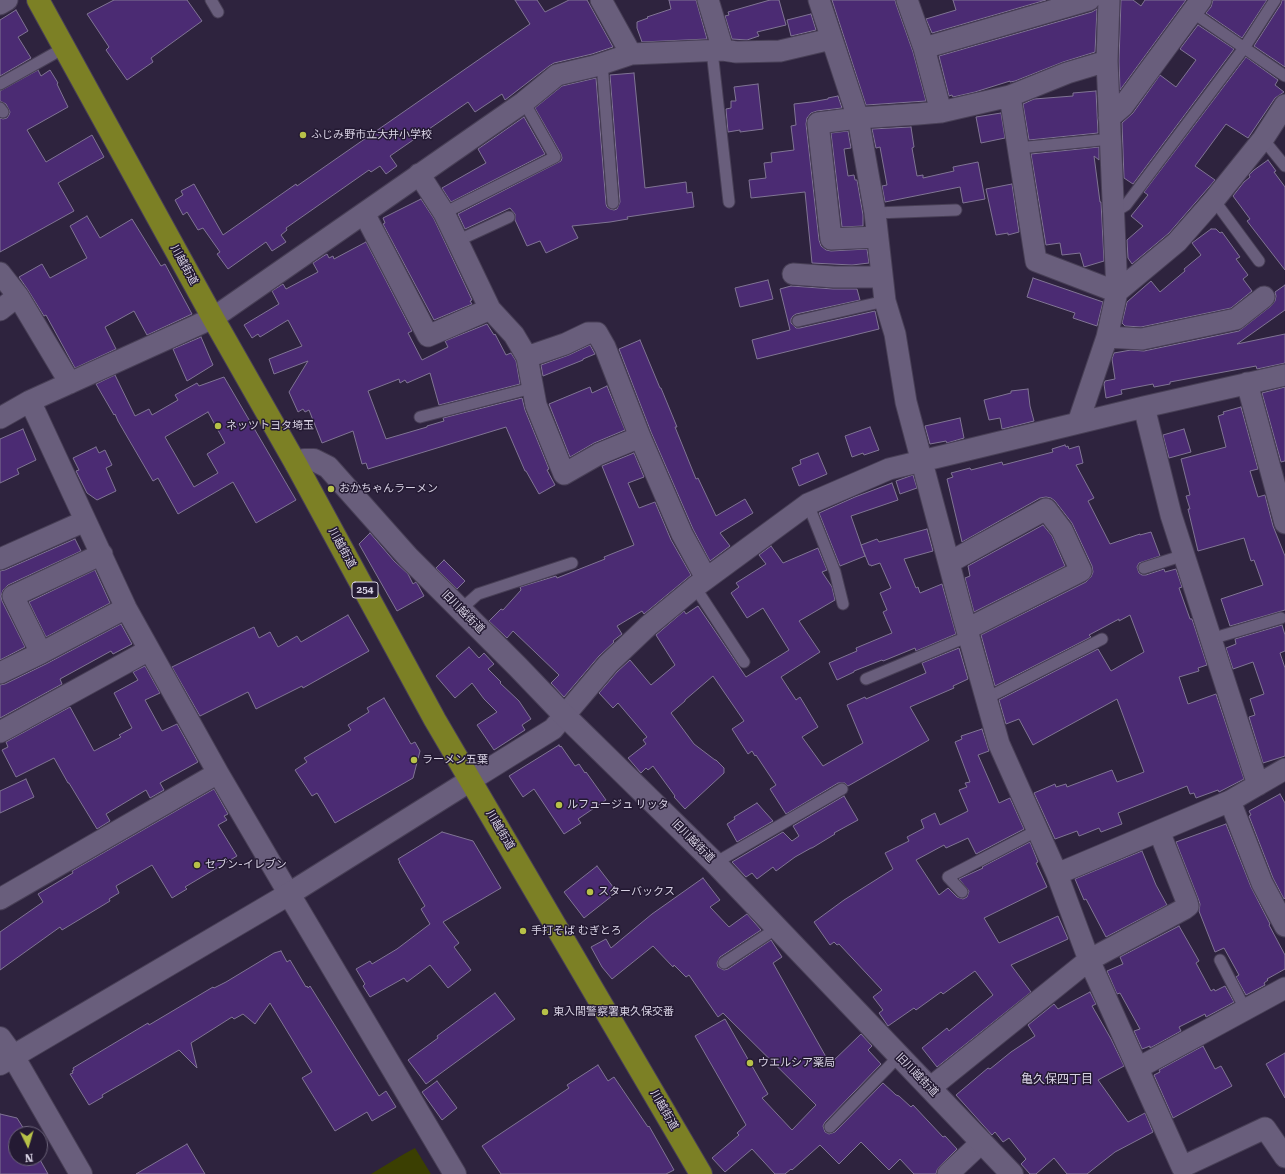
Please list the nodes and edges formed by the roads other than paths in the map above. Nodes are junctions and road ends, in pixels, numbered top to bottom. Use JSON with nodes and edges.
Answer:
{"nodes":[{"id":1,"x":6,"y":0,"type":"edge"},
{"id":2,"x":38,"y":0,"type":"edge"},
{"id":3,"x":210,"y":0,"type":"edge"},
{"id":4,"x":601,"y":0,"type":"edge"},
{"id":5,"x":708,"y":0,"type":"edge"},
{"id":6,"x":819,"y":0,"type":"edge"},
{"id":7,"x":907,"y":0,"type":"edge"},
{"id":8,"x":1109,"y":0,"type":"edge"},
{"id":9,"x":1275,"y":0,"type":"edge"},
{"id":10,"x":1081,"y":1,"type":"edge"},
{"id":11,"x":0,"y":4,"type":"edge"},
{"id":12,"x":1197,"y":6,"type":"edge"},
{"id":13,"x":218,"y":12,"type":"dead end"},
{"id":14,"x":831,"y":39,"type":"junction"},
{"id":15,"x":64,"y":48,"type":"junction"},
{"id":16,"x":924,"y":48,"type":"junction"},
{"id":17,"x":1244,"y":48,"type":"junction"},
{"id":18,"x":718,"y":51,"type":"junction"},
{"id":19,"x":631,"y":54,"type":"junction"},
{"id":20,"x":1107,"y":61,"type":"junction"},
{"id":21,"x":602,"y":63,"type":"junction"},
{"id":22,"x":1285,"y":76,"type":"edge"},
{"id":23,"x":0,"y":84,"type":"edge"},
{"id":24,"x":1010,"y":96,"type":"junction"},
{"id":25,"x":524,"y":102,"type":"junction"},
{"id":26,"x":1285,"y":105,"type":"edge"},
{"id":27,"x":941,"y":112,"type":"junction"},
{"id":28,"x":858,"y":118,"type":"junction"},
{"id":29,"x":1109,"y":118,"type":"junction"},
{"id":30,"x":1111,"y":139,"type":"junction"},
{"id":31,"x":1263,"y":139,"type":"junction"},
{"id":32,"x":1018,"y":148,"type":"junction"},
{"id":33,"x":1285,"y":166,"type":"edge"},
{"id":34,"x":419,"y":174,"type":"junction"},
{"id":35,"x":1214,"y":200,"type":"junction"},
{"id":36,"x":729,"y":202,"type":"dead end"},
{"id":37,"x":613,"y":203,"type":"dead end"},
{"id":38,"x":956,"y":210,"type":"dead end"},
{"id":39,"x":364,"y":213,"type":"junction"},
{"id":40,"x":875,"y":213,"type":"junction"},
{"id":41,"x":1113,"y":213,"type":"junction"},
{"id":42,"x":444,"y":214,"type":"junction"},
{"id":43,"x":509,"y":217,"type":"dead end"},
{"id":44,"x":877,"y":237,"type":"junction"},
{"id":45,"x":457,"y":241,"type":"junction"},
{"id":46,"x":1260,"y":261,"type":"dead end"},
{"id":47,"x":0,"y":273,"type":"edge"},
{"id":48,"x":792,"y":274,"type":"dead end"},
{"id":49,"x":882,"y":277,"type":"junction"},
{"id":50,"x":1117,"y":292,"type":"junction"},
{"id":51,"x":18,"y":296,"type":"junction"},
{"id":52,"x":1264,"y":297,"type":"dead end"},
{"id":53,"x":885,"y":301,"type":"junction"},
{"id":54,"x":490,"y":309,"type":"junction"},
{"id":55,"x":0,"y":310,"type":"edge"},
{"id":56,"x":213,"y":318,"type":"junction"},
{"id":57,"x":798,"y":321,"type":"dead end"},
{"id":58,"x":1107,"y":337,"type":"junction"},
{"id":59,"x":528,"y":357,"type":"junction"},
{"id":60,"x":1285,"y":375,"type":"edge"},
{"id":61,"x":1247,"y":382,"type":"junction"},
{"id":62,"x":70,"y":383,"type":"junction"},
{"id":63,"x":532,"y":388,"type":"junction"},
{"id":64,"x":30,"y":401,"type":"junction"},
{"id":65,"x":1144,"y":407,"type":"junction"},
{"id":66,"x":420,"y":417,"type":"dead end"},
{"id":67,"x":0,"y":418,"type":"edge"},
{"id":68,"x":1078,"y":423,"type":"junction"},
{"id":69,"x":640,"y":437,"type":"junction"},
{"id":70,"x":922,"y":460,"type":"junction"},
{"id":71,"x":296,"y":464,"type":"junction"},
{"id":72,"x":808,"y":504,"type":"junction"},
{"id":73,"x":85,"y":521,"type":"junction"},
{"id":74,"x":1285,"y":522,"type":"edge"},
{"id":75,"x":102,"y":554,"type":"junction"},
{"id":76,"x":1184,"y":555,"type":"junction"},
{"id":77,"x":0,"y":559,"type":"edge"},
{"id":78,"x":950,"y":562,"type":"junction"},
{"id":79,"x":572,"y":563,"type":"dead end"},
{"id":80,"x":1144,"y":568,"type":"dead end"},
{"id":81,"x":700,"y":583,"type":"junction"},
{"id":82,"x":843,"y":604,"type":"dead end"},
{"id":83,"x":126,"y":608,"type":"junction"},
{"id":84,"x":460,"y":610,"type":"junction"},
{"id":85,"x":1281,"y":618,"type":"dead end"},
{"id":86,"x":968,"y":632,"type":"junction"},
{"id":87,"x":1102,"y":638,"type":"dead end"},
{"id":88,"x":1211,"y":639,"type":"junction"},
{"id":89,"x":149,"y":650,"type":"junction"},
{"id":90,"x":41,"y":653,"type":"junction"},
{"id":91,"x":744,"y":662,"type":"dead end"},
{"id":92,"x":0,"y":673,"type":"edge"},
{"id":93,"x":866,"y":679,"type":"dead end"},
{"id":94,"x":987,"y":698,"type":"junction"},
{"id":95,"x":564,"y":715,"type":"junction"},
{"id":96,"x":0,"y":732,"type":"edge"},
{"id":97,"x":1285,"y":769,"type":"edge"},
{"id":98,"x":218,"y":773,"type":"junction"},
{"id":99,"x":471,"y":780,"type":"junction"},
{"id":100,"x":1258,"y":785,"type":"junction"},
{"id":101,"x":842,"y":788,"type":"dead end"},
{"id":102,"x":1230,"y":801,"type":"junction"},
{"id":103,"x":1038,"y":830,"type":"junction"},
{"id":104,"x":1159,"y":830,"type":"junction"},
{"id":105,"x":715,"y":863,"type":"junction"},
{"id":106,"x":1057,"y":874,"type":"junction"},
{"id":107,"x":962,"y":892,"type":"dead end"},
{"id":108,"x":289,"y":894,"type":"junction"},
{"id":109,"x":0,"y":899,"type":"edge"},
{"id":110,"x":1285,"y":926,"type":"edge"},
{"id":111,"x":777,"y":928,"type":"junction"},
{"id":112,"x":1089,"y":960,"type":"junction"},
{"id":113,"x":1220,"y":960,"type":"dead end"},
{"id":114,"x":724,"y":963,"type":"dead end"},
{"id":115,"x":1285,"y":988,"type":"edge"},
{"id":116,"x":1245,"y":1009,"type":"junction"},
{"id":117,"x":0,"y":1038,"type":"edge"},
{"id":118,"x":899,"y":1056,"type":"junction"},
{"id":119,"x":6,"y":1060,"type":"edge"},
{"id":120,"x":1138,"y":1068,"type":"junction"},
{"id":121,"x":930,"y":1088,"type":"junction"},
{"id":122,"x":830,"y":1127,"type":"dead end"},
{"id":123,"x":982,"y":1142,"type":"junction"},
{"id":124,"x":1285,"y":1157,"type":"edge"},
{"id":125,"x":81,"y":1174,"type":"edge"},
{"id":126,"x":455,"y":1174,"type":"edge"},
{"id":127,"x":701,"y":1174,"type":"edge"},
{"id":128,"x":948,"y":1174,"type":"edge"},
{"id":129,"x":1012,"y":1174,"type":"edge"}],
"edges":[{"from":1,"to":11,"type":"street"},
{"from":2,"to":15,"type":"highway","name":"川越街道","number":"254"},
{"from":3,"to":13,"type":"lane"},
{"from":4,"to":19,"type":"street"},
{"from":5,"to":18,"type":"street"},
{"from":6,"to":14,"type":"street"},
{"from":7,"to":16,"type":"street"},
{"from":8,"to":20,"type":"street"},
{"from":9,"to":17,"type":"lane"},
{"from":10,"to":16,"type":"street"},
{"from":12,"to":17,"type":"lane"},
{"from":12,"to":29,"type":"street"},
{"from":14,"to":18,"type":"street"},
{"from":14,"to":28,"type":"street"},
{"from":15,"to":23,"type":"lane"},
{"from":15,"to":56,"type":"highway","name":"川越街道","number":"254"},
{"from":16,"to":27,"type":"street"},
{"from":17,"to":22,"type":"lane"},
{"from":17,"to":41,"type":"lane"},
{"from":18,"to":19,"type":"street"},
{"from":18,"to":36,"type":"lane"},
{"from":19,"to":21,"type":"street"},
{"from":20,"to":24,"type":"street"},
{"from":20,"to":29,"type":"street"},
{"from":21,"to":25,"type":"street"},
{"from":21,"to":37,"type":"lane"},
{"from":24,"to":27,"type":"street"},
{"from":24,"to":32,"type":"street"},
{"from":25,"to":34,"type":"street"},
{"from":25,"to":42,"type":"lane"},
{"from":26,"to":31,"type":"street"},
{"from":27,"to":28,"type":"street"},
{"from":28,"to":40,"type":"street"},
{"from":28,"to":44,"type":"street"},
{"from":29,"to":30,"type":"street"},
{"from":30,"to":32,"type":"lane"},
{"from":30,"to":41,"type":"street"},
{"from":31,"to":33,"type":"lane"},
{"from":31,"to":35,"type":"street"},
{"from":32,"to":50,"type":"street"},
{"from":34,"to":39,"type":"street"},
{"from":34,"to":42,"type":"street"},
{"from":35,"to":46,"type":"lane"},
{"from":35,"to":50,"type":"street"},
{"from":38,"to":40,"type":"lane"},
{"from":39,"to":54,"type":"street"},
{"from":39,"to":56,"type":"street"},
{"from":40,"to":44,"type":"street"},
{"from":41,"to":50,"type":"street"},
{"from":42,"to":45,"type":"street"},
{"from":43,"to":45,"type":"lane"},
{"from":44,"to":49,"type":"street"},
{"from":45,"to":54,"type":"street"},
{"from":47,"to":51,"type":"street"},
{"from":48,"to":49,"type":"street"},
{"from":49,"to":53,"type":"street"},
{"from":50,"to":58,"type":"street"},
{"from":51,"to":55,"type":"street"},
{"from":51,"to":62,"type":"street"},
{"from":52,"to":58,"type":"street"},
{"from":53,"to":57,"type":"lane"},
{"from":53,"to":70,"type":"street"},
{"from":54,"to":59,"type":"street"},
{"from":56,"to":62,"type":"street"},
{"from":56,"to":71,"type":"highway","name":"川越街道","number":"254"},
{"from":58,"to":68,"type":"street"},
{"from":59,"to":63,"type":"street"},
{"from":59,"to":69,"type":"street"},
{"from":60,"to":61,"type":"street"},
{"from":61,"to":65,"type":"street"},
{"from":61,"to":74,"type":"street"},
{"from":62,"to":64,"type":"street"},
{"from":63,"to":66,"type":"lane"},
{"from":63,"to":69,"type":"street"},
{"from":64,"to":67,"type":"street"},
{"from":64,"to":73,"type":"street"},
{"from":65,"to":68,"type":"street"},
{"from":65,"to":76,"type":"street"},
{"from":68,"to":70,"type":"street"},
{"from":69,"to":81,"type":"street"},
{"from":70,"to":72,"type":"street"},
{"from":70,"to":78,"type":"street"},
{"from":71,"to":84,"type":"street","name":"旧川越街道"},
{"from":71,"to":99,"type":"highway","name":"川越街道","number":"254"},
{"from":72,"to":81,"type":"street"},
{"from":72,"to":82,"type":"lane"},
{"from":73,"to":75,"type":"street"},
{"from":73,"to":77,"type":"street"},
{"from":75,"to":83,"type":"street"},
{"from":75,"to":90,"type":"street"},
{"from":76,"to":80,"type":"lane"},
{"from":76,"to":88,"type":"street"},
{"from":78,"to":86,"type":"street"},
{"from":78,"to":86,"type":"street"},
{"from":79,"to":84,"type":"lane"},
{"from":81,"to":91,"type":"lane"},
{"from":81,"to":95,"type":"street"},
{"from":83,"to":89,"type":"street"},
{"from":83,"to":90,"type":"street"},
{"from":84,"to":95,"type":"street","name":"旧川越街道"},
{"from":85,"to":88,"type":"lane"},
{"from":86,"to":93,"type":"lane"},
{"from":86,"to":94,"type":"street"},
{"from":87,"to":94,"type":"lane"},
{"from":88,"to":100,"type":"street"},
{"from":89,"to":96,"type":"street"},
{"from":89,"to":98,"type":"street"},
{"from":90,"to":92,"type":"street"},
{"from":94,"to":103,"type":"street"},
{"from":95,"to":99,"type":"street"},
{"from":95,"to":105,"type":"street","name":"旧川越街道"},
{"from":97,"to":100,"type":"street"},
{"from":98,"to":108,"type":"street"},
{"from":98,"to":109,"type":"street"},
{"from":99,"to":108,"type":"street"},
{"from":99,"to":127,"type":"highway","name":"川越街道","number":"254"},
{"from":100,"to":102,"type":"street"},
{"from":101,"to":105,"type":"lane"},
{"from":102,"to":104,"type":"street"},
{"from":102,"to":110,"type":"street"},
{"from":103,"to":106,"type":"street"},
{"from":103,"to":107,"type":"lane"},
{"from":104,"to":106,"type":"street"},
{"from":104,"to":112,"type":"street"},
{"from":105,"to":111,"type":"street","name":"旧川越街道"},
{"from":106,"to":112,"type":"street"},
{"from":108,"to":119,"type":"street"},
{"from":108,"to":126,"type":"street"},
{"from":111,"to":114,"type":"lane"},
{"from":111,"to":118,"type":"street","name":"旧川越街道"},
{"from":112,"to":120,"type":"street"},
{"from":112,"to":121,"type":"street"},
{"from":113,"to":116,"type":"lane"},
{"from":115,"to":116,"type":"street"},
{"from":116,"to":120,"type":"street"},
{"from":117,"to":119,"type":"street"},
{"from":118,"to":121,"type":"street","name":"旧川越街道"},
{"from":118,"to":122,"type":"lane"},
{"from":119,"to":125,"type":"street"},
{"from":120,"to":124,"type":"street"},
{"from":121,"to":123,"type":"street","name":"旧川越街道"},
{"from":123,"to":128,"type":"street"},
{"from":123,"to":129,"type":"street","name":"旧川越街道"}]}
